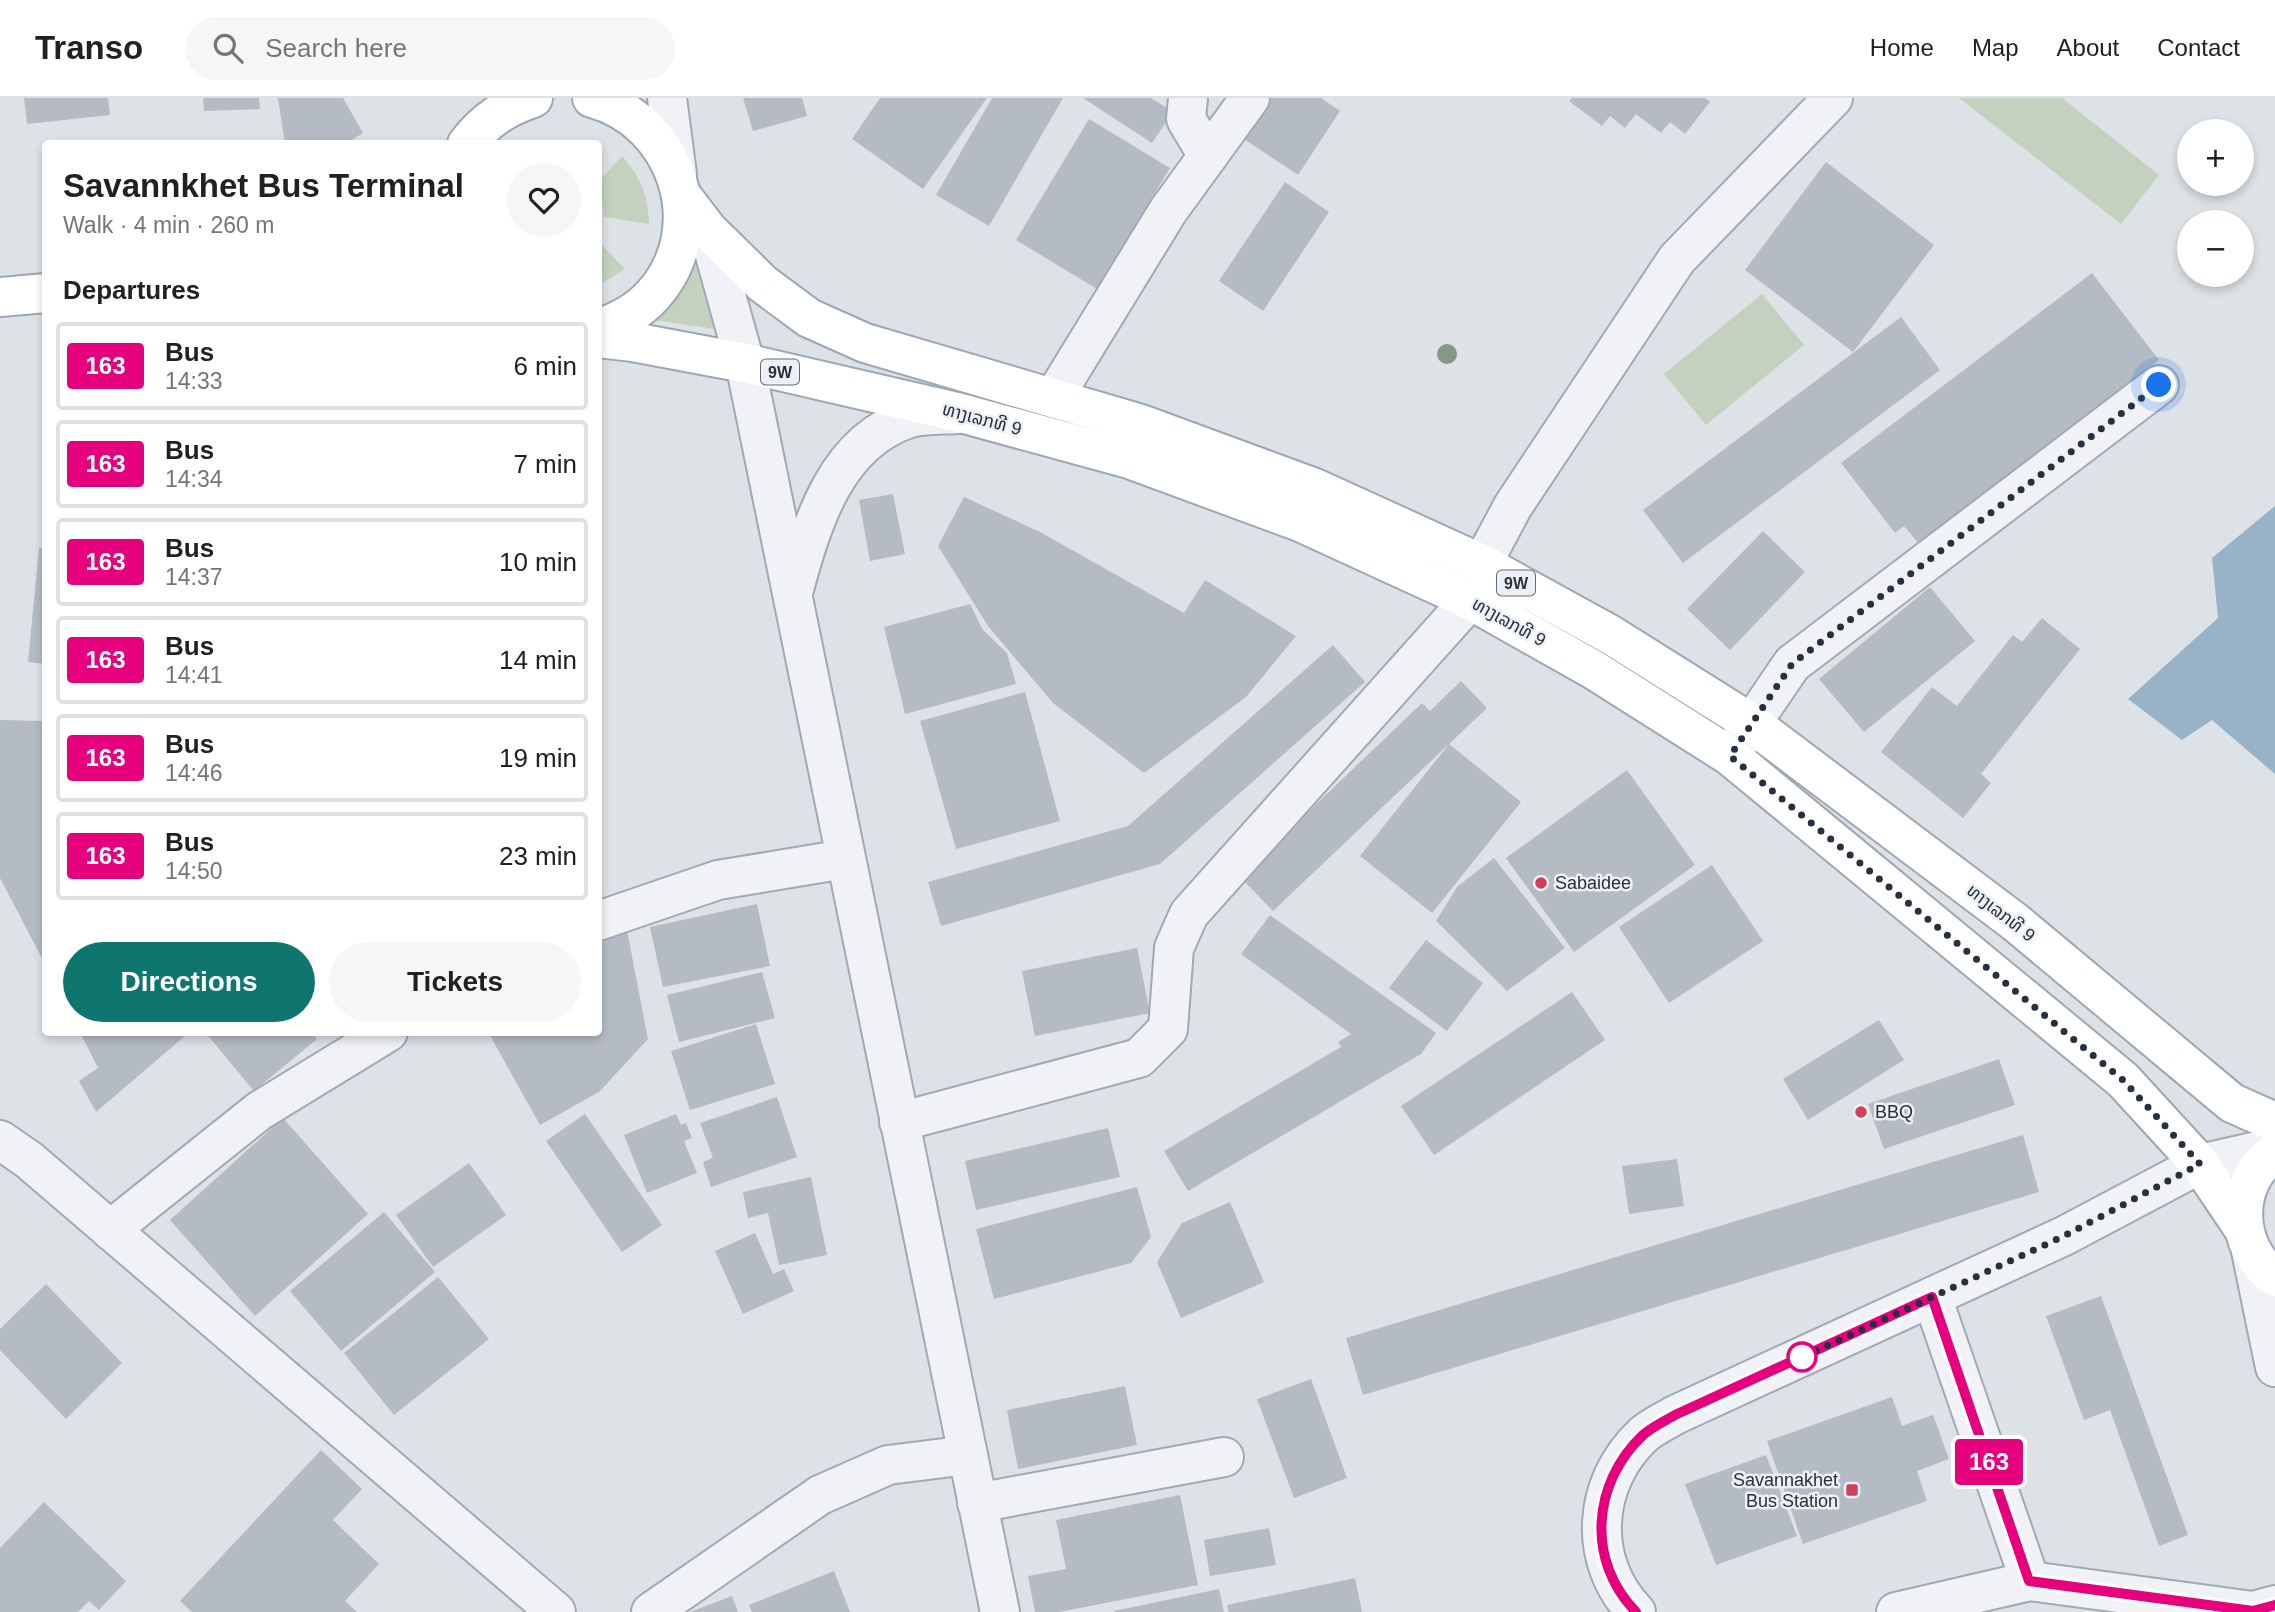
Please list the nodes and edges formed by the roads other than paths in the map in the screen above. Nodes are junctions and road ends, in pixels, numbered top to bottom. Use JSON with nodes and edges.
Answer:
{"nodes":[{"id":1,"x":592,"y":98,"type":"edge"},
{"id":2,"x":1188,"y":98,"type":"edge"},
{"id":3,"x":1250,"y":98,"type":"edge"},
{"id":4,"x":1833,"y":98,"type":"edge"},
{"id":5,"x":665,"y":100,"type":"edge"},
{"id":6,"x":516,"y":103,"type":"edge"},
{"id":7,"x":470,"y":140,"type":"edge"},
{"id":8,"x":1208,"y":156,"type":"junction"},
{"id":9,"x":679,"y":185,"type":"junction"},
{"id":10,"x":708,"y":230,"type":"junction"},
{"id":11,"x":42,"y":293,"type":"edge"},
{"id":12,"x":0,"y":297,"type":"edge"},
{"id":13,"x":602,"y":327,"type":"edge"},
{"id":14,"x":602,"y":339,"type":"edge"},
{"id":15,"x":744,"y":363,"type":"junction"},
{"id":16,"x":2159,"y":385,"type":"dead end"},
{"id":17,"x":1054,"y":397,"type":"junction"},
{"id":18,"x":961,"y":413,"type":"junction"},
{"id":19,"x":1135,"y":442,"type":"junction"},
{"id":20,"x":1482,"y":564,"type":"junction"},
{"id":21,"x":792,"y":598,"type":"junction"},
{"id":22,"x":1470,"y":600,"type":"junction"},
{"id":23,"x":1751,"y":723,"type":"junction"},
{"id":24,"x":1730,"y":756,"type":"junction"},
{"id":25,"x":845,"y":859,"type":"junction"},
{"id":26,"x":602,"y":920,"type":"edge"},
{"id":27,"x":381,"y":1036,"type":"edge"},
{"id":28,"x":899,"y":1122,"type":"junction"},
{"id":29,"x":2275,"y":1122,"type":"edge"},
{"id":30,"x":0,"y":1140,"type":"edge"},
{"id":31,"x":2275,"y":1150,"type":"edge"},
{"id":32,"x":2200,"y":1164,"type":"junction"},
{"id":33,"x":110,"y":1230,"type":"junction"},
{"id":34,"x":2256,"y":1252,"type":"edge"},
{"id":35,"x":1932,"y":1297,"type":"junction"},
{"id":36,"x":2275,"y":1367,"type":"edge"},
{"id":37,"x":968,"y":1455,"type":"junction"},
{"id":38,"x":1224,"y":1457,"type":"dead end"},
{"id":39,"x":977,"y":1503,"type":"junction"},
{"id":40,"x":2029,"y":1581,"type":"junction"},
{"id":41,"x":2275,"y":1605,"type":"edge"},
{"id":42,"x":556,"y":1612,"type":"edge"},
{"id":43,"x":651,"y":1612,"type":"edge"},
{"id":44,"x":1000,"y":1612,"type":"edge"},
{"id":45,"x":1636,"y":1612,"type":"edge"},
{"id":46,"x":1896,"y":1612,"type":"edge"}],
"edges":[{"from":1,"to":9,"type":"main road","name":"ທາງເລກທີ 9","number":"9W"},
{"from":2,"to":8,"type":"street"},
{"from":3,"to":8,"type":"street"},
{"from":4,"to":20,"type":"street"},
{"from":5,"to":9,"type":"street"},
{"from":6,"to":7,"type":"main road"},
{"from":8,"to":17,"type":"street"},
{"from":9,"to":10,"type":"main road","name":"ທາງເລກທີ 9","number":"9W"},
{"from":9,"to":13,"type":"main road"},
{"from":10,"to":15,"type":"street"},
{"from":10,"to":17,"type":"main road","name":"ທາງເລກທີ 9","number":"9W"},
{"from":11,"to":12,"type":"main road"},
{"from":14,"to":15,"type":"main road","name":"ທາງເລກທີ 9","number":"9W"},
{"from":15,"to":18,"type":"main road","name":"ທາງເລກທີ 9","number":"9W"},
{"from":15,"to":21,"type":"street"},
{"from":16,"to":23,"type":"street"},
{"from":17,"to":19,"type":"main road","name":"ທາງເລກທີ 9","number":"9W"},
{"from":18,"to":19,"type":"main road","name":"ທາງເລກທີ 9","number":"9W"},
{"from":18,"to":21,"type":"street"},
{"from":19,"to":20,"type":"main road","name":"ທາງເລກທີ 9","number":"9W"},
{"from":19,"to":22,"type":"main road","name":"ທາງເລກທີ 9","number":"9W"},
{"from":20,"to":23,"type":"main road","name":"ທາງເລກທີ 9","number":"9W"},
{"from":21,"to":25,"type":"street"},
{"from":22,"to":24,"type":"main road","name":"ທາງເລກທີ 9","number":"9W"},
{"from":22,"to":28,"type":"street"},
{"from":23,"to":24,"type":"street"},
{"from":23,"to":29,"type":"main road","name":"ທາງເລກທີ 9","number":"9W"},
{"from":24,"to":32,"type":"main road","name":"ທາງເລກທີ 9","number":"9W"},
{"from":25,"to":26,"type":"street"},
{"from":25,"to":28,"type":"street"},
{"from":27,"to":33,"type":"street"},
{"from":28,"to":37,"type":"street"},
{"from":30,"to":33,"type":"street"},
{"from":31,"to":32,"type":"street"},
{"from":31,"to":34,"type":"main road"},
{"from":32,"to":34,"type":"main road","name":"ທາງເລກທີ 9","number":"9W"},
{"from":32,"to":35,"type":"street"},
{"from":33,"to":42,"type":"street"},
{"from":34,"to":36,"type":"street"},
{"from":35,"to":40,"type":"street"},
{"from":35,"to":45,"type":"street"},
{"from":37,"to":39,"type":"street"},
{"from":37,"to":43,"type":"street"},
{"from":38,"to":39,"type":"street"},
{"from":39,"to":44,"type":"street"},
{"from":40,"to":41,"type":"street"},
{"from":40,"to":46,"type":"street"}]}
